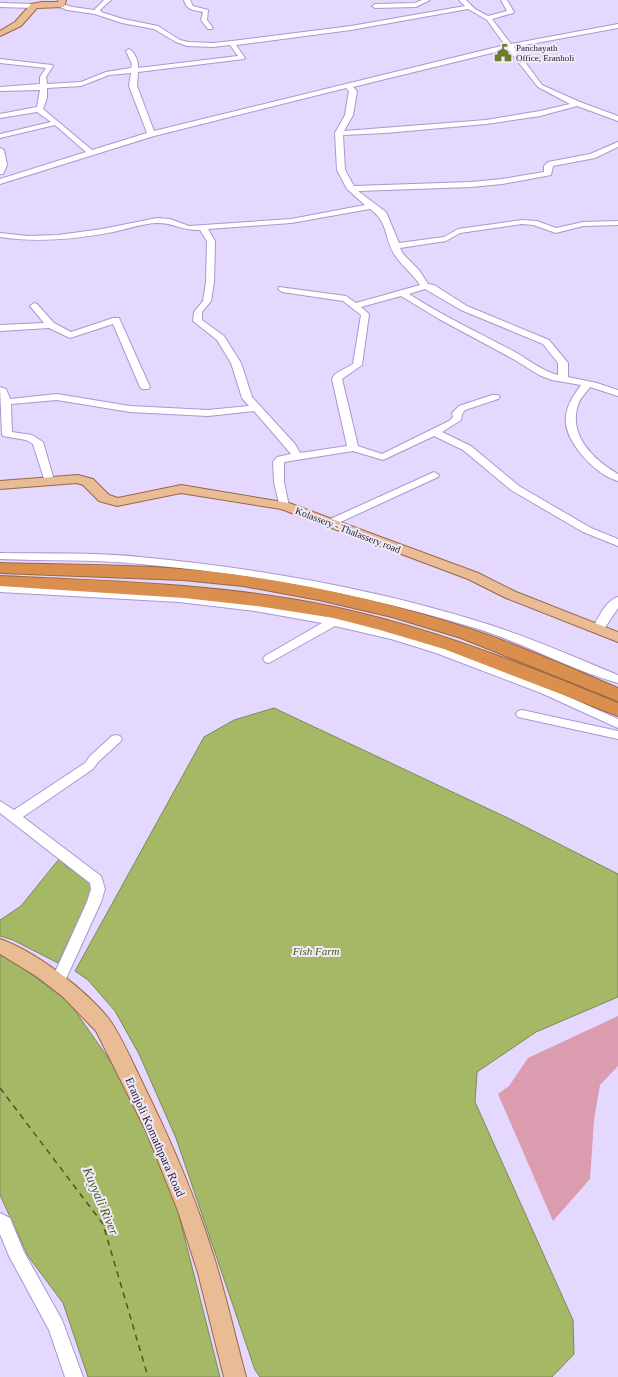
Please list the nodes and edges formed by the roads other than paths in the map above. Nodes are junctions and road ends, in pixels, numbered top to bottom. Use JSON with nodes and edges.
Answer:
{"nodes":[{"id":1,"x":108,"y":0,"type":"edge"},
{"id":2,"x":187,"y":0,"type":"edge"},
{"id":3,"x":427,"y":0,"type":"edge"},
{"id":4,"x":462,"y":0,"type":"edge"},
{"id":5,"x":504,"y":0,"type":"edge"},
{"id":6,"x":397,"y":2,"type":"edge"},
{"id":7,"x":60,"y":3,"type":"edge"},
{"id":8,"x":0,"y":5,"type":"edge"},
{"id":9,"x":34,"y":6,"type":"junction"},
{"id":10,"x":375,"y":6,"type":"dead end"},
{"id":11,"x":470,"y":7,"type":"junction"},
{"id":12,"x":98,"y":13,"type":"junction"},
{"id":13,"x":487,"y":18,"type":"junction"},
{"id":14,"x":618,"y":26,"type":"edge"},
{"id":15,"x":210,"y":28,"type":"dead end"},
{"id":16,"x":0,"y":34,"type":"edge"},
{"id":17,"x":232,"y":43,"type":"junction"},
{"id":18,"x":509,"y":46,"type":"junction"},
{"id":19,"x":129,"y":50,"type":"dead end"},
{"id":20,"x":0,"y":61,"type":"edge"},
{"id":21,"x":133,"y":70,"type":"junction"},
{"id":22,"x":44,"y":87,"type":"junction"},
{"id":23,"x":349,"y":87,"type":"junction"},
{"id":24,"x":0,"y":89,"type":"edge"},
{"id":25,"x":576,"y":104,"type":"junction"},
{"id":26,"x":39,"y":109,"type":"junction"},
{"id":27,"x":0,"y":116,"type":"edge"},
{"id":28,"x":618,"y":120,"type":"edge"},
{"id":29,"x":54,"y":123,"type":"junction"},
{"id":30,"x":339,"y":133,"type":"junction"},
{"id":31,"x":151,"y":134,"type":"junction"},
{"id":32,"x":0,"y":136,"type":"edge"},
{"id":33,"x":618,"y":144,"type":"edge"},
{"id":34,"x":0,"y":150,"type":"edge"},
{"id":35,"x":92,"y":154,"type":"junction"},
{"id":36,"x":0,"y":172,"type":"edge"},
{"id":37,"x":0,"y":182,"type":"edge"},
{"id":38,"x":352,"y":189,"type":"junction"},
{"id":39,"x":371,"y":206,"type":"junction"},
{"id":40,"x":618,"y":218,"type":"edge"},
{"id":41,"x":606,"y":222,"type":"junction"},
{"id":42,"x":618,"y":223,"type":"edge"},
{"id":43,"x":203,"y":227,"type":"junction"},
{"id":44,"x":0,"y":235,"type":"edge"},
{"id":45,"x":397,"y":246,"type":"junction"},
{"id":46,"x":425,"y":286,"type":"junction"},
{"id":47,"x":282,"y":289,"type":"dead end"},
{"id":48,"x":402,"y":294,"type":"junction"},
{"id":49,"x":34,"y":306,"type":"dead end"},
{"id":50,"x":354,"y":306,"type":"junction"},
{"id":51,"x":51,"y":325,"type":"junction"},
{"id":52,"x":0,"y":328,"type":"edge"},
{"id":53,"x":563,"y":379,"type":"junction"},
{"id":54,"x":587,"y":384,"type":"junction"},
{"id":55,"x":145,"y":387,"type":"dead end"},
{"id":56,"x":0,"y":390,"type":"edge"},
{"id":57,"x":618,"y":392,"type":"edge"},
{"id":58,"x":494,"y":397,"type":"dead end"},
{"id":59,"x":7,"y":402,"type":"junction"},
{"id":60,"x":255,"y":408,"type":"junction"},
{"id":61,"x":434,"y":432,"type":"junction"},
{"id":62,"x":353,"y":448,"type":"junction"},
{"id":63,"x":297,"y":456,"type":"junction"},
{"id":64,"x":434,"y":475,"type":"dead end"},
{"id":65,"x":618,"y":478,"type":"edge"},
{"id":66,"x":49,"y":480,"type":"junction"},
{"id":67,"x":0,"y":485,"type":"edge"},
{"id":68,"x":284,"y":506,"type":"junction"},
{"id":69,"x":330,"y":523,"type":"junction"},
{"id":70,"x":618,"y":543,"type":"edge"},
{"id":71,"x":0,"y":556,"type":"edge"},
{"id":72,"x":0,"y":568,"type":"edge"},
{"id":73,"x":0,"y":581,"type":"edge"},
{"id":74,"x":0,"y":588,"type":"edge"},
{"id":75,"x":618,"y":601,"type":"edge"},
{"id":76,"x":332,"y":622,"type":"junction"},
{"id":77,"x":598,"y":629,"type":"junction"},
{"id":78,"x":618,"y":637,"type":"edge"},
{"id":79,"x":268,"y":659,"type":"dead end"},
{"id":80,"x":618,"y":679,"type":"edge"},
{"id":81,"x":618,"y":695,"type":"edge"},
{"id":82,"x":618,"y":710,"type":"edge"},
{"id":83,"x":522,"y":714,"type":"dead end"},
{"id":84,"x":618,"y":724,"type":"edge"},
{"id":85,"x":618,"y":735,"type":"edge"},
{"id":86,"x":116,"y":739,"type":"dead end"},
{"id":87,"x":0,"y":806,"type":"edge"},
{"id":88,"x":14,"y":817,"type":"junction"},
{"id":89,"x":0,"y":946,"type":"edge"},
{"id":90,"x":58,"y":981,"type":"junction"},
{"id":91,"x":0,"y":1221,"type":"edge"},
{"id":92,"x":74,"y":1377,"type":"edge"},
{"id":93,"x":235,"y":1377,"type":"edge"}],
"edges":[{"from":1,"to":12,"type":"street"},
{"from":2,"to":15,"type":"street"},
{"from":3,"to":6,"type":"street"},
{"from":4,"to":11,"type":"street"},
{"from":5,"to":13,"type":"street"},
{"from":6,"to":10,"type":"street"},
{"from":7,"to":9,"type":"main road"},
{"from":7,"to":12,"type":"street"},
{"from":8,"to":9,"type":"street"},
{"from":9,"to":16,"type":"main road"},
{"from":11,"to":13,"type":"street"},
{"from":11,"to":17,"type":"street"},
{"from":12,"to":17,"type":"street"},
{"from":13,"to":18,"type":"street"},
{"from":14,"to":18,"type":"street"},
{"from":17,"to":21,"type":"street"},
{"from":18,"to":23,"type":"street"},
{"from":18,"to":25,"type":"street"},
{"from":19,"to":21,"type":"street"},
{"from":20,"to":22,"type":"street"},
{"from":21,"to":22,"type":"street"},
{"from":21,"to":31,"type":"street"},
{"from":22,"to":24,"type":"street"},
{"from":22,"to":26,"type":"street"},
{"from":23,"to":30,"type":"street"},
{"from":23,"to":31,"type":"street"},
{"from":25,"to":28,"type":"street"},
{"from":25,"to":30,"type":"street"},
{"from":26,"to":27,"type":"street"},
{"from":26,"to":29,"type":"street"},
{"from":29,"to":32,"type":"street"},
{"from":29,"to":35,"type":"street"},
{"from":30,"to":38,"type":"street"},
{"from":31,"to":35,"type":"street"},
{"from":33,"to":38,"type":"street"},
{"from":34,"to":36,"type":"street"},
{"from":35,"to":37,"type":"street"},
{"from":38,"to":39,"type":"street"},
{"from":39,"to":43,"type":"street"},
{"from":39,"to":45,"type":"street"},
{"from":40,"to":41,"type":"street"},
{"from":41,"to":42,"type":"street"},
{"from":41,"to":45,"type":"street"},
{"from":43,"to":44,"type":"street"},
{"from":43,"to":60,"type":"street"},
{"from":45,"to":46,"type":"street"},
{"from":46,"to":48,"type":"street"},
{"from":46,"to":53,"type":"street"},
{"from":47,"to":50,"type":"street"},
{"from":48,"to":50,"type":"street"},
{"from":48,"to":53,"type":"street"},
{"from":49,"to":51,"type":"street"},
{"from":50,"to":62,"type":"street"},
{"from":51,"to":52,"type":"street"},
{"from":51,"to":55,"type":"street"},
{"from":53,"to":54,"type":"street"},
{"from":54,"to":57,"type":"street"},
{"from":54,"to":65,"type":"street"},
{"from":56,"to":59,"type":"street"},
{"from":58,"to":61,"type":"street"},
{"from":59,"to":60,"type":"street"},
{"from":59,"to":66,"type":"street"},
{"from":60,"to":63,"type":"street"},
{"from":61,"to":62,"type":"street"},
{"from":61,"to":70,"type":"street"},
{"from":62,"to":63,"type":"street"},
{"from":63,"to":68,"type":"street"},
{"from":64,"to":69,"type":"street"},
{"from":66,"to":67,"type":"main road","name":"Kolassery - Thalassery road"},
{"from":66,"to":68,"type":"main road","name":"Kolassery - Thalassery road"},
{"from":68,"to":69,"type":"main road","name":"Kolassery - Thalassery road"},
{"from":69,"to":77,"type":"main road","name":"Kolassery - Thalassery road"},
{"from":71,"to":80,"type":"street"},
{"from":72,"to":81,"type":"highway"},
{"from":73,"to":82,"type":"highway"},
{"from":74,"to":76,"type":"street"},
{"from":75,"to":77,"type":"street"},
{"from":76,"to":79,"type":"street"},
{"from":76,"to":84,"type":"street"},
{"from":77,"to":78,"type":"main road","name":"Kolassery - Thalassery road"},
{"from":83,"to":85,"type":"street"},
{"from":86,"to":88,"type":"street"},
{"from":87,"to":88,"type":"street"},
{"from":88,"to":90,"type":"street"},
{"from":89,"to":90,"type":"main road","name":"Eranjoli Komathpara Road"},
{"from":90,"to":93,"type":"main road","name":"Eranjoli Komathpara Road"},
{"from":91,"to":92,"type":"street"}]}
